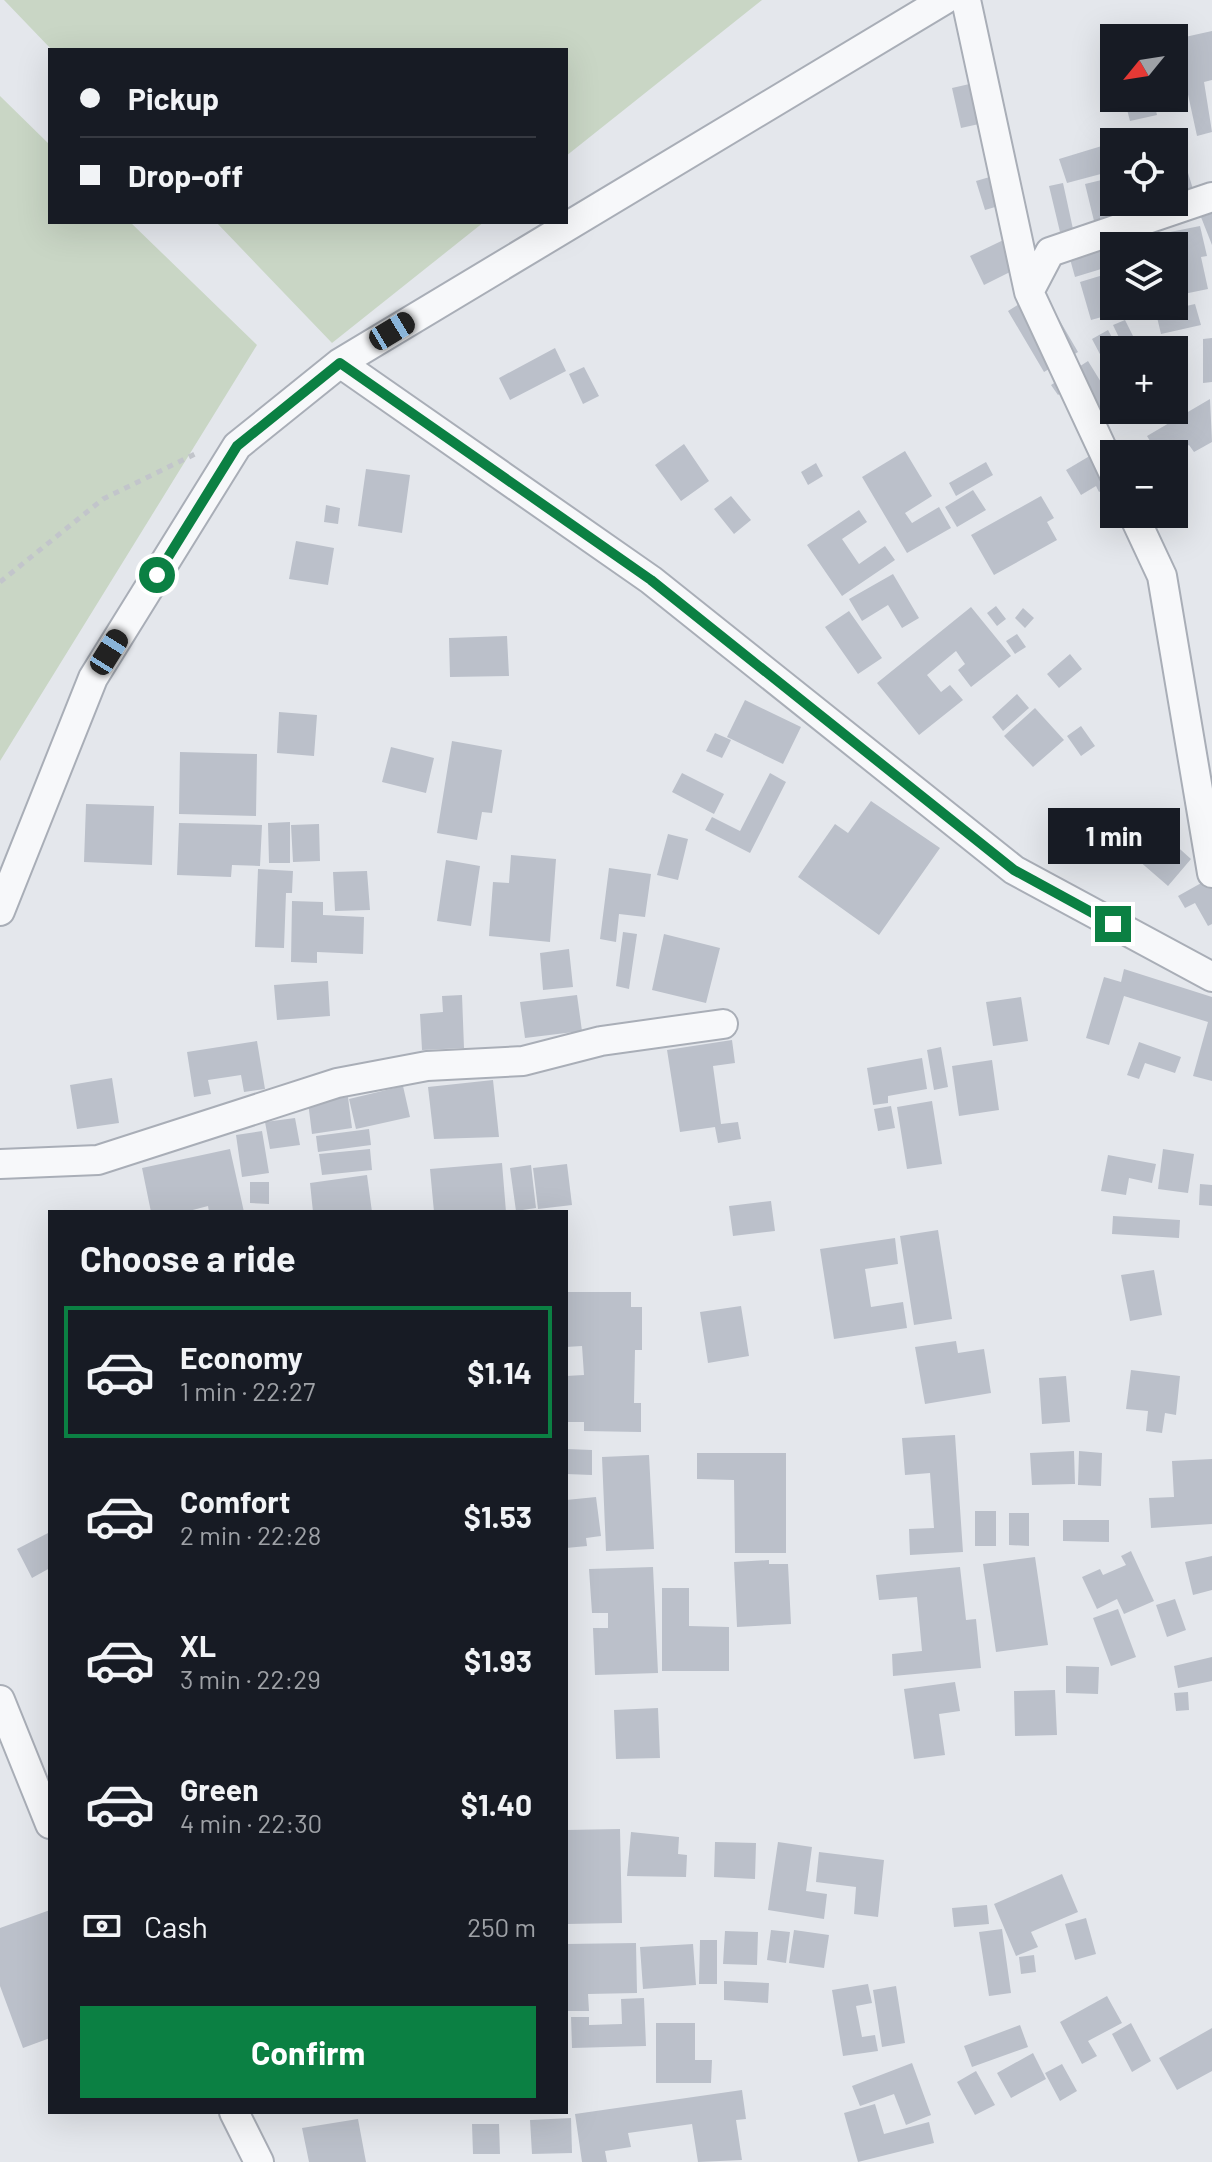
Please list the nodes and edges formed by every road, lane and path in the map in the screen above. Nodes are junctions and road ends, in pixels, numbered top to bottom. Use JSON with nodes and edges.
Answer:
{"nodes":[{"id":1,"x":944,"y":0,"type":"edge"},
{"id":2,"x":966,"y":0,"type":"edge"},
{"id":3,"x":1212,"y":197,"type":"edge"},
{"id":4,"x":1029,"y":292,"type":"junction"},
{"id":5,"x":340,"y":363,"type":"junction"},
{"id":6,"x":1100,"y":444,"type":"edge"},
{"id":7,"x":237,"y":446,"type":"junction"},
{"id":8,"x":1140,"y":528,"type":"edge"},
{"id":9,"x":0,"y":582,"type":"edge"},
{"id":10,"x":1212,"y":873,"type":"edge"},
{"id":11,"x":0,"y":911,"type":"edge"},
{"id":12,"x":1212,"y":977,"type":"edge"},
{"id":13,"x":723,"y":1024,"type":"dead end"},
{"id":14,"x":0,"y":1164,"type":"edge"},
{"id":15,"x":0,"y":1700,"type":"edge"},
{"id":16,"x":48,"y":1819,"type":"edge"},
{"id":17,"x":235,"y":2114,"type":"edge"},
{"id":18,"x":259,"y":2162,"type":"edge"}],
"edges":[{"from":1,"to":5,"type":"street"},
{"from":2,"to":4,"type":"street"},
{"from":3,"to":4,"type":"street"},
{"from":4,"to":6,"type":"street"},
{"from":5,"to":7,"type":"street"},
{"from":5,"to":12,"type":"street"},
{"from":7,"to":9,"type":"path"},
{"from":7,"to":11,"type":"street"},
{"from":8,"to":10,"type":"street"},
{"from":13,"to":14,"type":"street"},
{"from":15,"to":16,"type":"street"},
{"from":17,"to":18,"type":"street"}]}
